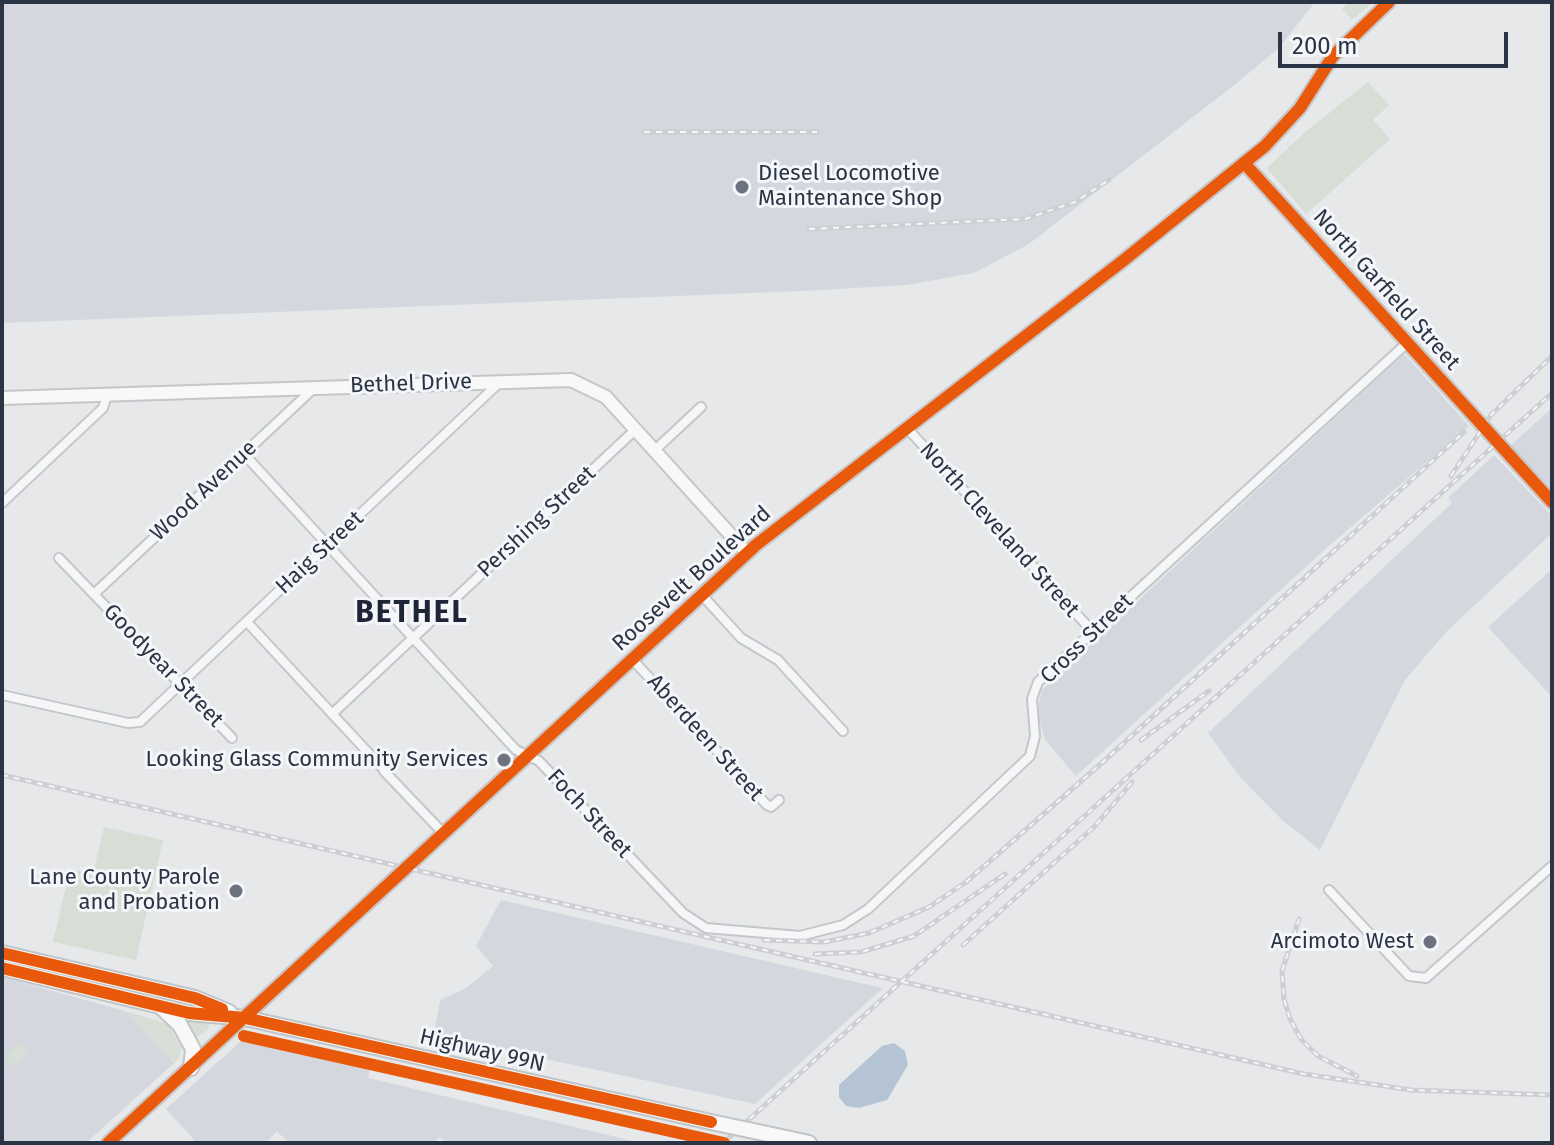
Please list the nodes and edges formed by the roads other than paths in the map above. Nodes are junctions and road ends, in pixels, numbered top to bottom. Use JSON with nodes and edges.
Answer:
{"nodes":[{"id":1,"x":1389,"y":2,"type":"edge"},
{"id":2,"x":1245,"y":164,"type":"junction"},
{"id":3,"x":1407,"y":343,"type":"junction"},
{"id":4,"x":502,"y":381,"type":"junction"},
{"id":5,"x":314,"y":388,"type":"junction"},
{"id":6,"x":107,"y":395,"type":"junction"},
{"id":7,"x":2,"y":398,"type":"edge"},
{"id":8,"x":701,"y":407,"type":"dead end"},
{"id":9,"x":907,"y":428,"type":"junction"},
{"id":10,"x":636,"y":429,"type":"junction"},
{"id":11,"x":655,"y":450,"type":"junction"},
{"id":12,"x":244,"y":454,"type":"junction"},
{"id":13,"x":1552,"y":502,"type":"edge"},
{"id":14,"x":2,"y":503,"type":"edge"},
{"id":15,"x":329,"y":545,"type":"junction"},
{"id":16,"x":747,"y":553,"type":"junction"},
{"id":17,"x":59,"y":558,"type":"dead end"},
{"id":18,"x":94,"y":594,"type":"junction"},
{"id":19,"x":702,"y":595,"type":"junction"},
{"id":20,"x":247,"y":622,"type":"junction"},
{"id":21,"x":1092,"y":631,"type":"junction"},
{"id":22,"x":415,"y":636,"type":"junction"},
{"id":23,"x":632,"y":659,"type":"junction"},
{"id":24,"x":180,"y":684,"type":"junction"},
{"id":25,"x":2,"y":695,"type":"edge"},
{"id":26,"x":332,"y":714,"type":"junction"},
{"id":27,"x":843,"y":731,"type":"dead end"},
{"id":28,"x":232,"y":738,"type":"dead end"},
{"id":29,"x":527,"y":755,"type":"junction"},
{"id":30,"x":779,"y":800,"type":"dead end"},
{"id":31,"x":444,"y":834,"type":"junction"},
{"id":32,"x":1552,"y":866,"type":"edge"},
{"id":33,"x":1329,"y":890,"type":"dead end"},
{"id":34,"x":706,"y":928,"type":"joint"},
{"id":35,"x":2,"y":953,"type":"edge"},
{"id":36,"x":2,"y":968,"type":"edge"},
{"id":37,"x":156,"y":1004,"type":"junction"},
{"id":38,"x":245,"y":1018,"type":"junction"},
{"id":39,"x":191,"y":1068,"type":"junction"},
{"id":40,"x":108,"y":1143,"type":"edge"},
{"id":41,"x":809,"y":1143,"type":"edge"}],
"edges":[{"from":1,"to":2,"type":"main road","name":"Roosevelt Boulevard"},
{"from":2,"to":3,"type":"main road","name":"North Garfield Street"},
{"from":2,"to":9,"type":"main road","name":"Roosevelt Boulevard"},
{"from":3,"to":13,"type":"main road","name":"North Garfield Street"},
{"from":3,"to":21,"type":"street","name":"Cross Street"},
{"from":4,"to":5,"type":"main road","name":"Bethel Drive"},
{"from":4,"to":10,"type":"main road","name":"Bethel Drive"},
{"from":4,"to":15,"type":"street","name":"Haig Street"},
{"from":5,"to":6,"type":"main road","name":"Bethel Drive"},
{"from":5,"to":12,"type":"street","name":"Wood Avenue"},
{"from":6,"to":7,"type":"main road","name":"Bethel Drive"},
{"from":6,"to":14,"type":"street"},
{"from":8,"to":11,"type":"street"},
{"from":9,"to":16,"type":"main road","name":"Roosevelt Boulevard"},
{"from":9,"to":21,"type":"street","name":"North Cleveland Street"},
{"from":10,"to":11,"type":"main road","name":"Bethel Drive"},
{"from":10,"to":22,"type":"street","name":"Pershing Street"},
{"from":11,"to":16,"type":"main road","name":"Bethel Drive"},
{"from":12,"to":15,"type":"street","name":"Foch Street"},
{"from":12,"to":18,"type":"street","name":"Wood Avenue"},
{"from":15,"to":20,"type":"street","name":"Haig Street"},
{"from":15,"to":22,"type":"street","name":"Foch Street"},
{"from":16,"to":19,"type":"main road","name":"Roosevelt Boulevard"},
{"from":17,"to":18,"type":"street","name":"Goodyear Street"},
{"from":18,"to":24,"type":"street","name":"Goodyear Street"},
{"from":19,"to":23,"type":"main road","name":"Roosevelt Boulevard"},
{"from":19,"to":27,"type":"street"},
{"from":20,"to":24,"type":"street","name":"Haig Street"},
{"from":20,"to":26,"type":"street"},
{"from":21,"to":34,"type":"street","name":"Cross Street"},
{"from":22,"to":26,"type":"street","name":"Pershing Street"},
{"from":22,"to":29,"type":"street","name":"Foch Street"},
{"from":23,"to":29,"type":"main road","name":"Roosevelt Boulevard"},
{"from":23,"to":30,"type":"street","name":"Aberdeen Street"},
{"from":24,"to":25,"type":"street","name":"Haig Street"},
{"from":24,"to":28,"type":"street","name":"Goodyear Street"},
{"from":26,"to":31,"type":"street"},
{"from":29,"to":31,"type":"main road","name":"Roosevelt Boulevard"},
{"from":29,"to":34,"type":"street","name":"Foch Street"},
{"from":31,"to":38,"type":"main road","name":"Roosevelt Boulevard"},
{"from":32,"to":33,"type":"street"},
{"from":35,"to":38,"type":"main road","name":"Highway 99N"},
{"from":36,"to":37,"type":"main road","name":"Highway 99N"},
{"from":37,"to":38,"type":"main road","name":"Highway 99N"},
{"from":37,"to":39,"type":"main road"},
{"from":38,"to":39,"type":"main road","name":"Roosevelt Boulevard"},
{"from":38,"to":41,"type":"main road","name":"Highway 99N","bridge":true},
{"from":39,"to":40,"type":"main road","name":"Roosevelt Boulevard"}]}
